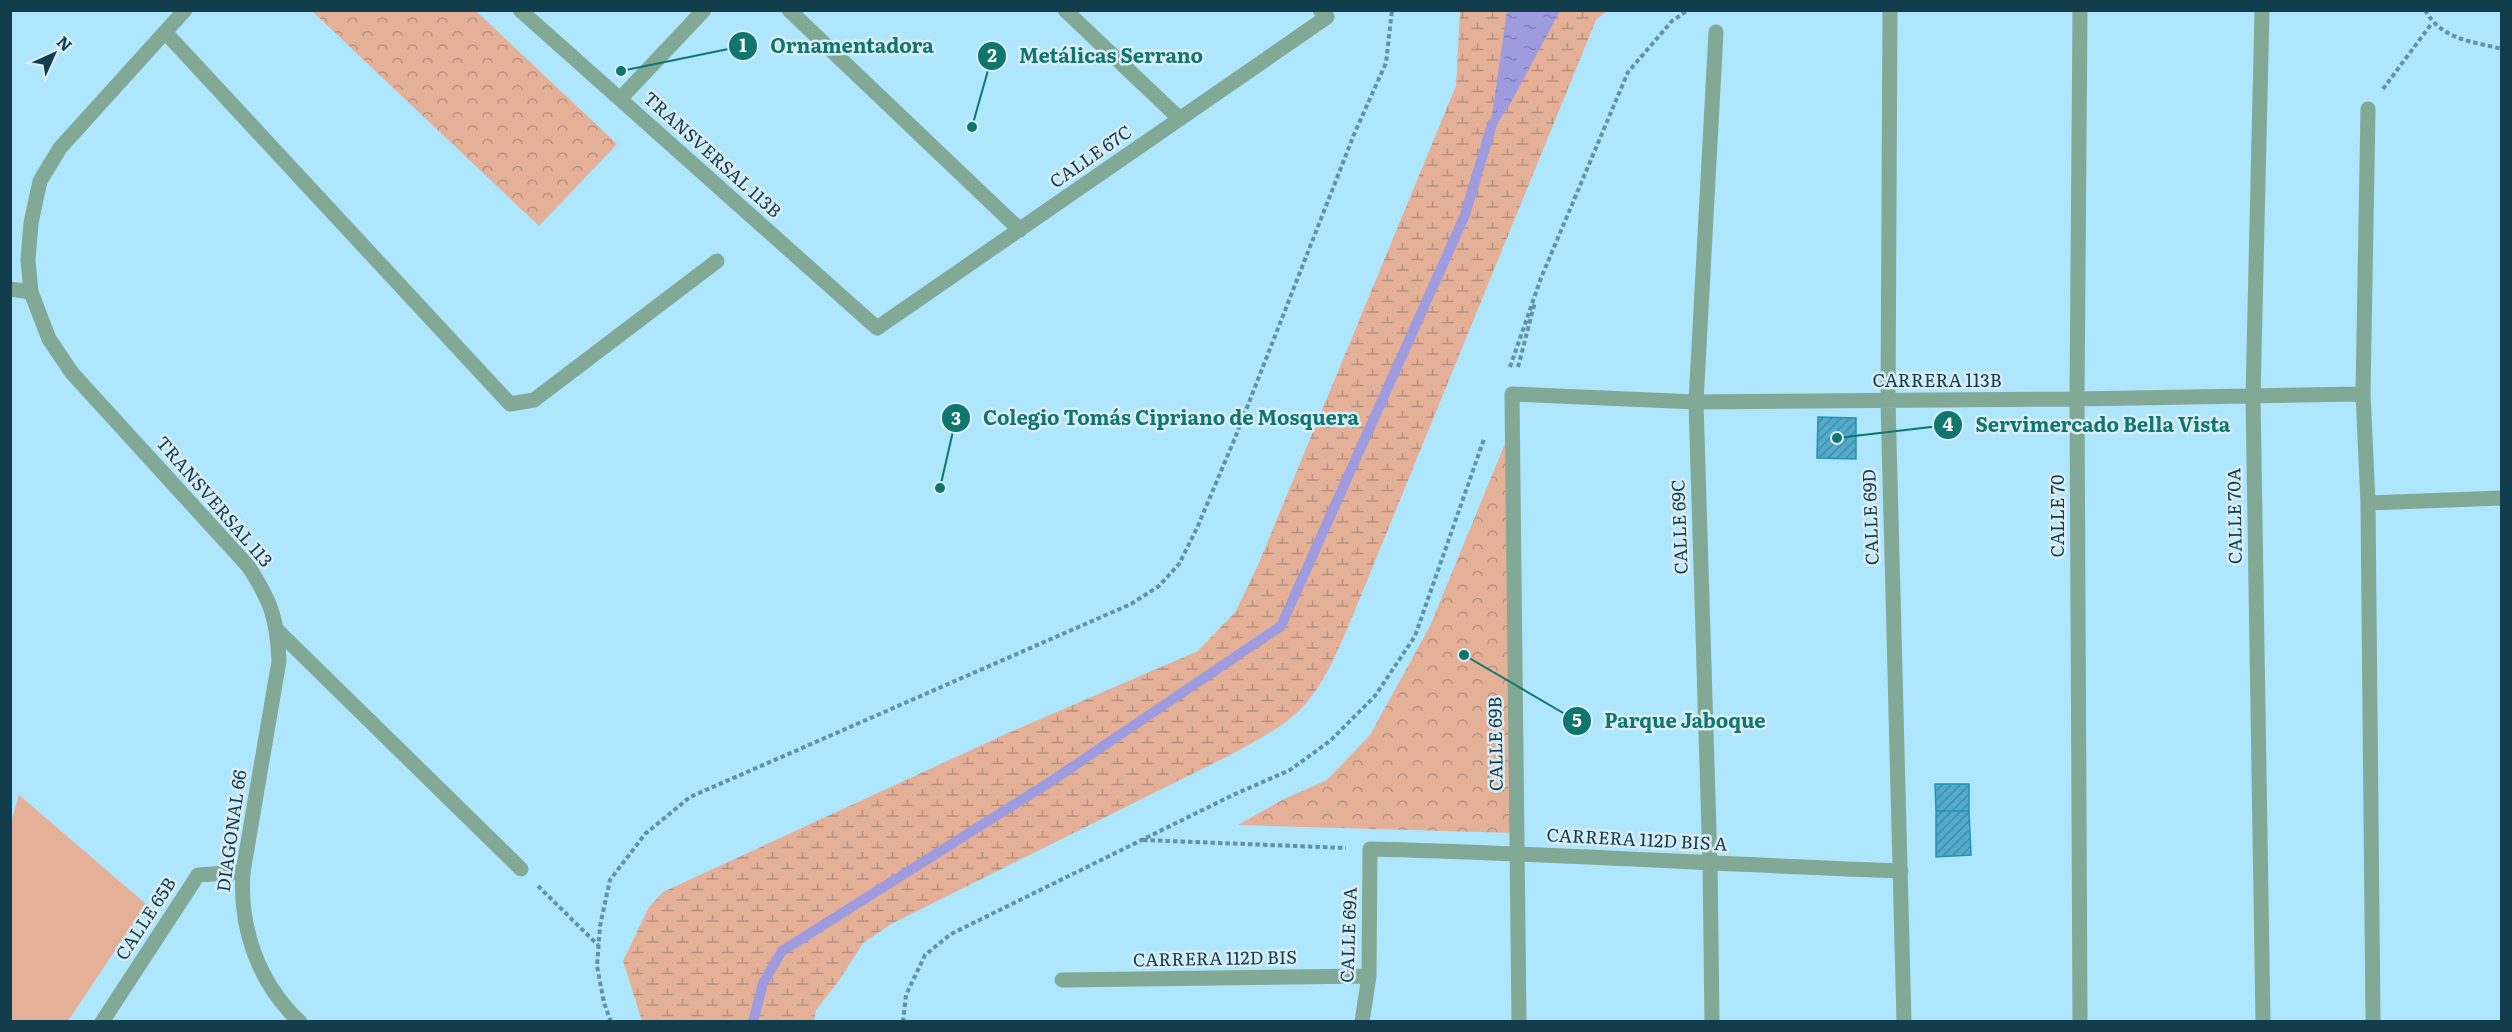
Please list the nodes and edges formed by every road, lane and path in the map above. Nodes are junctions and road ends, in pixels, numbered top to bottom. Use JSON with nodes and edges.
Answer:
{"nodes":[{"id":1,"x":185,"y":10,"type":"edge"},
{"id":2,"x":520,"y":10,"type":"edge"},
{"id":3,"x":704,"y":10,"type":"edge"},
{"id":4,"x":789,"y":10,"type":"edge"},
{"id":5,"x":1065,"y":10,"type":"edge"},
{"id":6,"x":1392,"y":10,"type":"edge"},
{"id":7,"x":1688,"y":10,"type":"edge"},
{"id":8,"x":1890,"y":10,"type":"edge"},
{"id":9,"x":2080,"y":10,"type":"edge"},
{"id":10,"x":2262,"y":10,"type":"edge"},
{"id":11,"x":2425,"y":10,"type":"edge"},
{"id":12,"x":1324,"y":14,"type":"edge"},
{"id":13,"x":2432,"y":23,"type":"junction"},
{"id":14,"x":165,"y":32,"type":"junction"},
{"id":15,"x":1716,"y":32,"type":"dead end"},
{"id":16,"x":2502,"y":49,"type":"edge"},
{"id":17,"x":620,"y":99,"type":"junction"},
{"id":18,"x":2368,"y":109,"type":"joint"},
{"id":19,"x":1180,"y":119,"type":"junction"},
{"id":20,"x":1020,"y":230,"type":"junction"},
{"id":21,"x":717,"y":261,"type":"dead end"},
{"id":22,"x":1541,"y":278,"type":"junction"},
{"id":23,"x":10,"y":289,"type":"edge"},
{"id":24,"x":31,"y":292,"type":"junction"},
{"id":25,"x":877,"y":328,"type":"joint"},
{"id":26,"x":1509,"y":367,"type":"dead end"},
{"id":27,"x":1512,"y":394,"type":"junction"},
{"id":28,"x":2363,"y":394,"type":"junction"},
{"id":29,"x":2253,"y":397,"type":"junction"},
{"id":30,"x":2077,"y":399,"type":"junction"},
{"id":31,"x":1888,"y":401,"type":"junction"},
{"id":32,"x":1696,"y":402,"type":"junction"},
{"id":33,"x":1486,"y":435,"type":"dead end"},
{"id":34,"x":2502,"y":498,"type":"edge"},
{"id":35,"x":2368,"y":503,"type":"junction"},
{"id":36,"x":278,"y":631,"type":"junction"},
{"id":37,"x":1142,"y":840,"type":"junction"},
{"id":38,"x":1370,"y":849,"type":"junction"},
{"id":39,"x":1517,"y":852,"type":"junction"},
{"id":40,"x":1710,"y":864,"type":"junction"},
{"id":41,"x":520,"y":868,"type":"joint"},
{"id":42,"x":1901,"y":871,"type":"junction"},
{"id":43,"x":243,"y":872,"type":"junction"},
{"id":44,"x":598,"y":945,"type":"junction"},
{"id":45,"x":1369,"y":976,"type":"junction"},
{"id":46,"x":1062,"y":980,"type":"dead end"},
{"id":47,"x":102,"y":1022,"type":"edge"},
{"id":48,"x":300,"y":1022,"type":"edge"},
{"id":49,"x":611,"y":1022,"type":"edge"},
{"id":50,"x":903,"y":1022,"type":"edge"},
{"id":51,"x":1362,"y":1022,"type":"edge"},
{"id":52,"x":1519,"y":1022,"type":"edge"},
{"id":53,"x":1712,"y":1022,"type":"edge"},
{"id":54,"x":1904,"y":1022,"type":"edge"},
{"id":55,"x":2080,"y":1022,"type":"edge"},
{"id":56,"x":2263,"y":1022,"type":"edge"},
{"id":57,"x":2373,"y":1022,"type":"edge"}],
"edges":[{"from":1,"to":14,"type":"street","name":"TRANSVERSAL 113"},
{"from":2,"to":17,"type":"street","name":"TRANSVERSAL 113B"},
{"from":3,"to":17,"type":"street"},
{"from":4,"to":20,"type":"street"},
{"from":5,"to":19,"type":"street"},
{"from":6,"to":44,"type":"path"},
{"from":7,"to":22,"type":"path"},
{"from":8,"to":31,"type":"street","name":"CALLE 69D"},
{"from":9,"to":30,"type":"street","name":"CALLE 70"},
{"from":10,"to":29,"type":"street","name":"CALLE 70A"},
{"from":11,"to":13,"type":"path"},
{"from":12,"to":19,"type":"street","name":"CALLE 67C"},
{"from":13,"to":16,"type":"path"},
{"from":13,"to":18,"type":"path"},
{"from":14,"to":21,"type":"street"},
{"from":14,"to":24,"type":"street","name":"TRANSVERSAL 113"},
{"from":15,"to":32,"type":"street","name":"CALLE 69C"},
{"from":17,"to":25,"type":"street","name":"TRANSVERSAL 113B"},
{"from":18,"to":28,"type":"street"},
{"from":19,"to":20,"type":"street","name":"CALLE 67C"},
{"from":20,"to":25,"type":"street","name":"CALLE 67C"},
{"from":22,"to":26,"type":"path"},
{"from":22,"to":27,"type":"path"},
{"from":23,"to":24,"type":"street"},
{"from":24,"to":36,"type":"street","name":"TRANSVERSAL 113"},
{"from":27,"to":32,"type":"street","name":"CARRERA 113B"},
{"from":27,"to":39,"type":"street","name":"CALLE 69B"},
{"from":28,"to":29,"type":"street","name":"CARRERA 113B"},
{"from":28,"to":35,"type":"street"},
{"from":29,"to":30,"type":"street","name":"CARRERA 113B"},
{"from":29,"to":56,"type":"street","name":"CALLE 70A"},
{"from":30,"to":31,"type":"street","name":"CARRERA 113B"},
{"from":30,"to":55,"type":"street","name":"CALLE 70"},
{"from":31,"to":32,"type":"street","name":"CARRERA 113B"},
{"from":31,"to":42,"type":"street","name":"CALLE 69D"},
{"from":32,"to":40,"type":"street","name":"CALLE 69C"},
{"from":33,"to":37,"type":"path"},
{"from":34,"to":35,"type":"street"},
{"from":35,"to":57,"type":"street"},
{"from":36,"to":41,"type":"street","name":"TRANSVERSAL 113"},
{"from":36,"to":43,"type":"street","name":"DIAGONAL 66"},
{"from":37,"to":38,"type":"path"},
{"from":37,"to":50,"type":"path"},
{"from":38,"to":39,"type":"street","name":"CARRERA 112D BIS A"},
{"from":38,"to":45,"type":"street","name":"CALLE 69A"},
{"from":39,"to":40,"type":"street","name":"CARRERA 112D BIS A"},
{"from":39,"to":52,"type":"street","name":"CALLE 69B"},
{"from":40,"to":42,"type":"street","name":"CARRERA 112D BIS A"},
{"from":40,"to":53,"type":"street","name":"CALLE 69C"},
{"from":41,"to":44,"type":"path"},
{"from":42,"to":54,"type":"street","name":"CALLE 69D"},
{"from":43,"to":47,"type":"street","name":"CALLE 65B"},
{"from":43,"to":48,"type":"street","name":"DIAGONAL 66"},
{"from":44,"to":49,"type":"path"},
{"from":45,"to":46,"type":"street","name":"CARRERA 112D BIS"},
{"from":45,"to":51,"type":"street","name":"CALLE 69A"}]}
